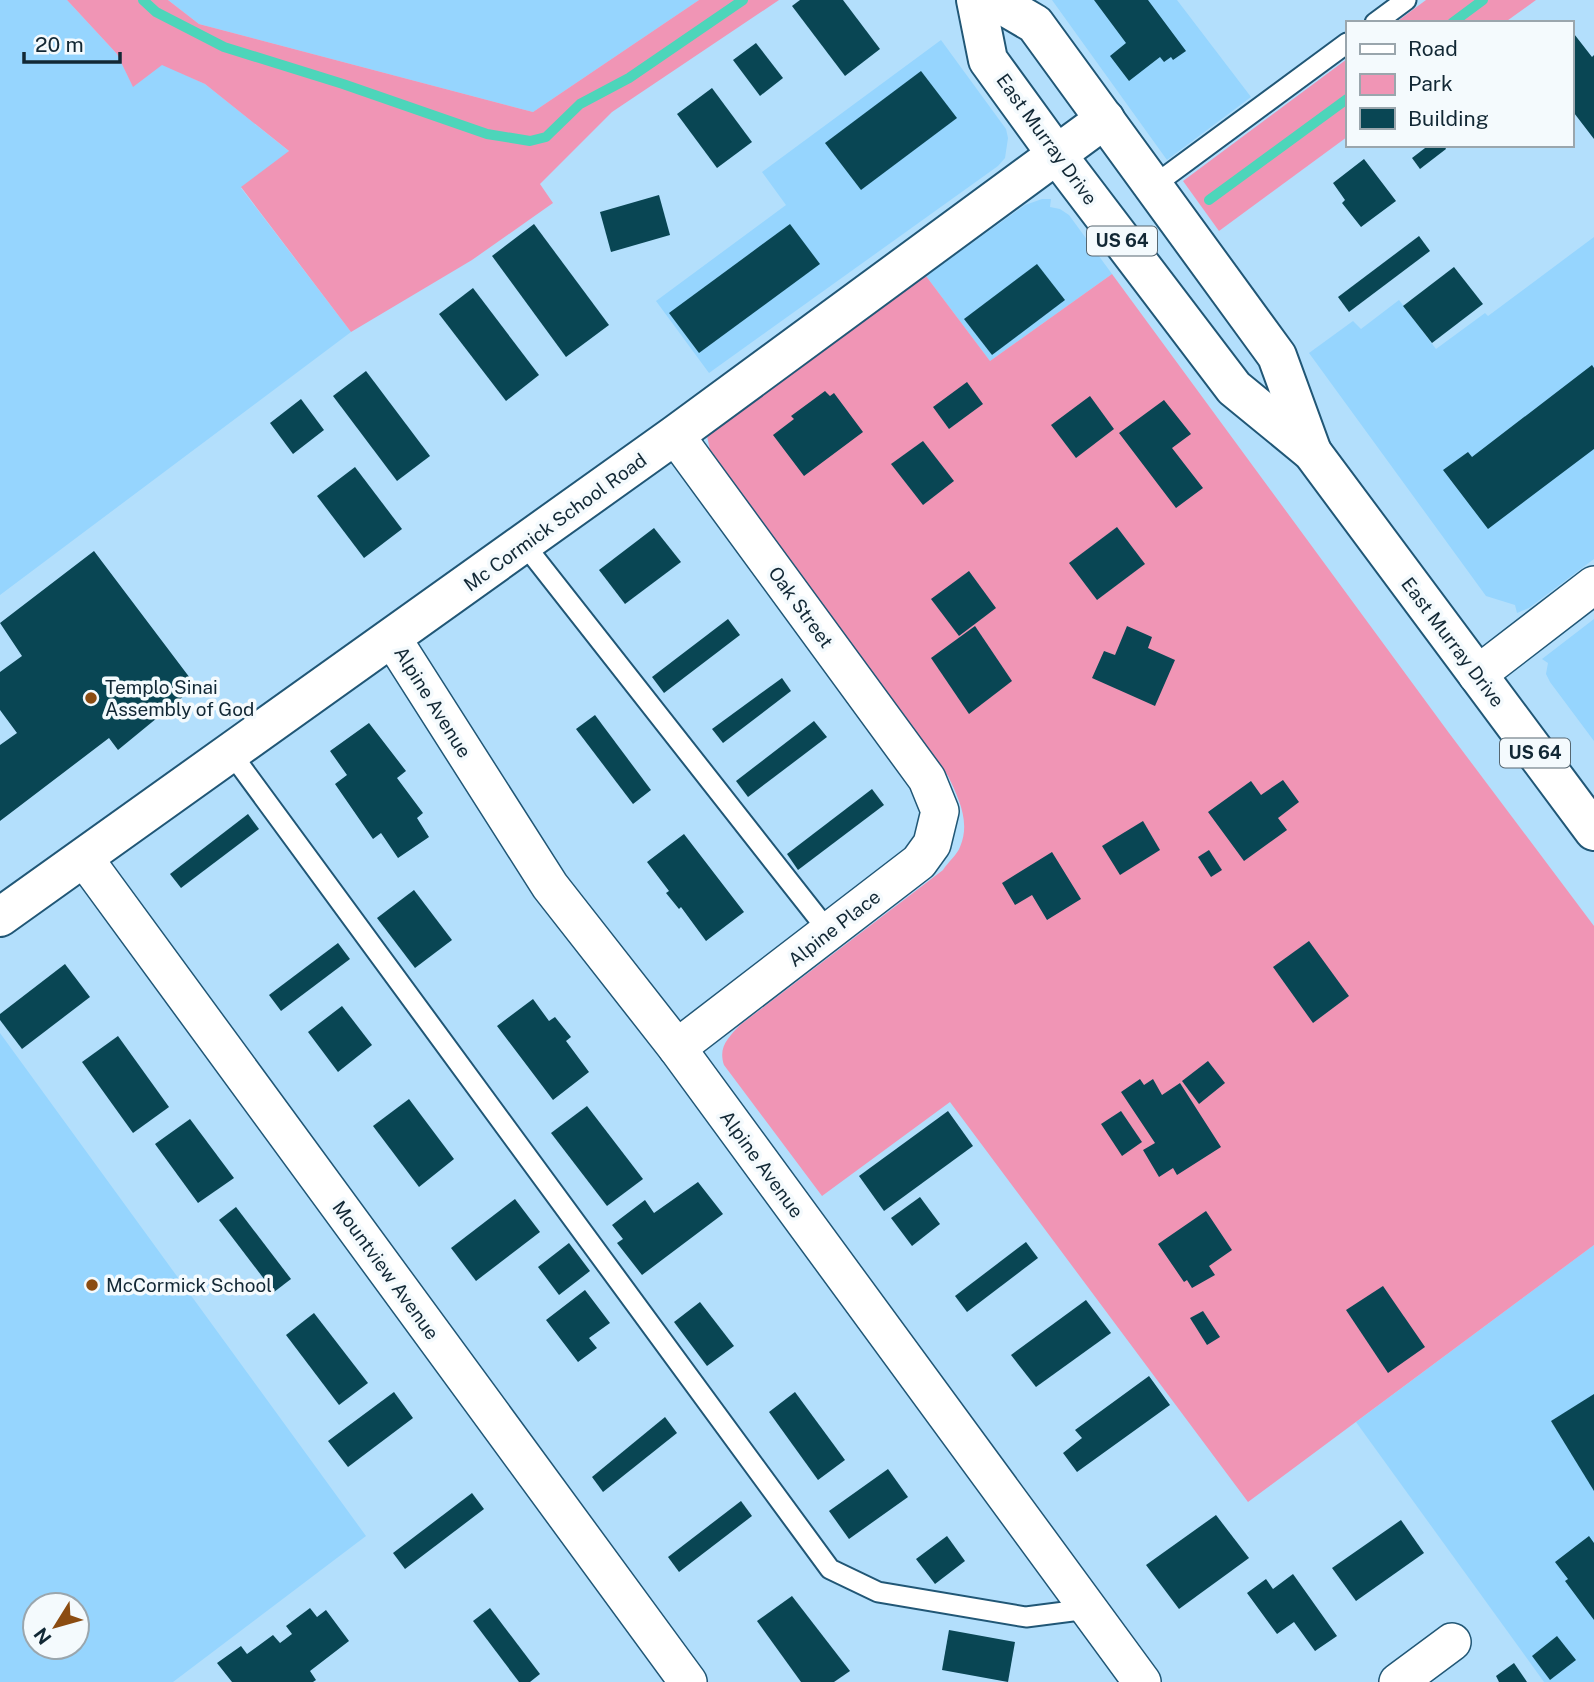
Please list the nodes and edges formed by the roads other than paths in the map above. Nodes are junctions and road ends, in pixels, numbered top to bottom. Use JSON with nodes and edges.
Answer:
{"nodes":[{"id":1,"x":976,"y":0,"type":"edge"},
{"id":2,"x":994,"y":0,"type":"edge"},
{"id":3,"x":1406,"y":0,"type":"edge"},
{"id":4,"x":1378,"y":21,"type":"edge"},
{"id":5,"x":1346,"y":44,"type":"edge"},
{"id":6,"x":1105,"y":119,"type":"junction"},
{"id":7,"x":1057,"y":155,"type":"junction"},
{"id":8,"x":1153,"y":186,"type":"junction"},
{"id":9,"x":675,"y":435,"type":"junction"},
{"id":10,"x":1312,"y":452,"type":"junction"},
{"id":11,"x":524,"y":544,"type":"junction"},
{"id":12,"x":1594,"y":585,"type":"edge"},
{"id":13,"x":392,"y":638,"type":"junction"},
{"id":14,"x":1477,"y":675,"type":"junction"},
{"id":15,"x":231,"y":753,"type":"junction"},
{"id":16,"x":927,"y":779,"type":"joint"},
{"id":17,"x":1594,"y":831,"type":"edge"},
{"id":18,"x":84,"y":858,"type":"junction"},
{"id":19,"x":0,"y":917,"type":"edge"},
{"id":20,"x":829,"y":932,"type":"junction"},
{"id":21,"x":677,"y":1048,"type":"junction"},
{"id":22,"x":1088,"y":1609,"type":"junction"},
{"id":23,"x":1452,"y":1642,"type":"dead end"},
{"id":24,"x":688,"y":1682,"type":"edge"},
{"id":25,"x":1142,"y":1682,"type":"edge"},
{"id":26,"x":1398,"y":1682,"type":"edge"}],
"edges":[{"from":1,"to":7,"type":"main road","name":"East Murray Drive","number":"US 64"},
{"from":2,"to":6,"type":"main road","name":"East Murray Drive","number":"US 64"},
{"from":3,"to":4,"type":"lane"},
{"from":5,"to":8,"type":"lane"},
{"from":6,"to":7,"type":"main road","name":"Mc Cormick School Road"},
{"from":6,"to":8,"type":"main road","name":"East Murray Drive","number":"US 64"},
{"from":7,"to":9,"type":"main road","name":"Mc Cormick School Road"},
{"from":7,"to":10,"type":"main road","name":"East Murray Drive","number":"US 64"},
{"from":8,"to":10,"type":"main road","name":"East Murray Drive","number":"US 64"},
{"from":9,"to":11,"type":"main road","name":"Mc Cormick School Road"},
{"from":9,"to":16,"type":"street","name":"Oak Street"},
{"from":10,"to":14,"type":"main road","name":"East Murray Drive","number":"US 64"},
{"from":11,"to":13,"type":"main road","name":"Mc Cormick School Road"},
{"from":11,"to":20,"type":"lane"},
{"from":12,"to":14,"type":"street"},
{"from":13,"to":15,"type":"main road","name":"Mc Cormick School Road"},
{"from":13,"to":21,"type":"street","name":"Alpine Avenue"},
{"from":14,"to":17,"type":"main road","name":"East Murray Drive","number":"US 64"},
{"from":15,"to":18,"type":"main road","name":"Mc Cormick School Road"},
{"from":15,"to":22,"type":"lane"},
{"from":16,"to":20,"type":"street","name":"Alpine Place"},
{"from":18,"to":19,"type":"main road","name":"Mc Cormick School Road"},
{"from":18,"to":24,"type":"street","name":"Mountview Avenue"},
{"from":20,"to":21,"type":"street","name":"Alpine Place"},
{"from":21,"to":22,"type":"street","name":"Alpine Avenue"},
{"from":22,"to":25,"type":"street","name":"Alpine Avenue"},
{"from":23,"to":26,"type":"street"}]}
